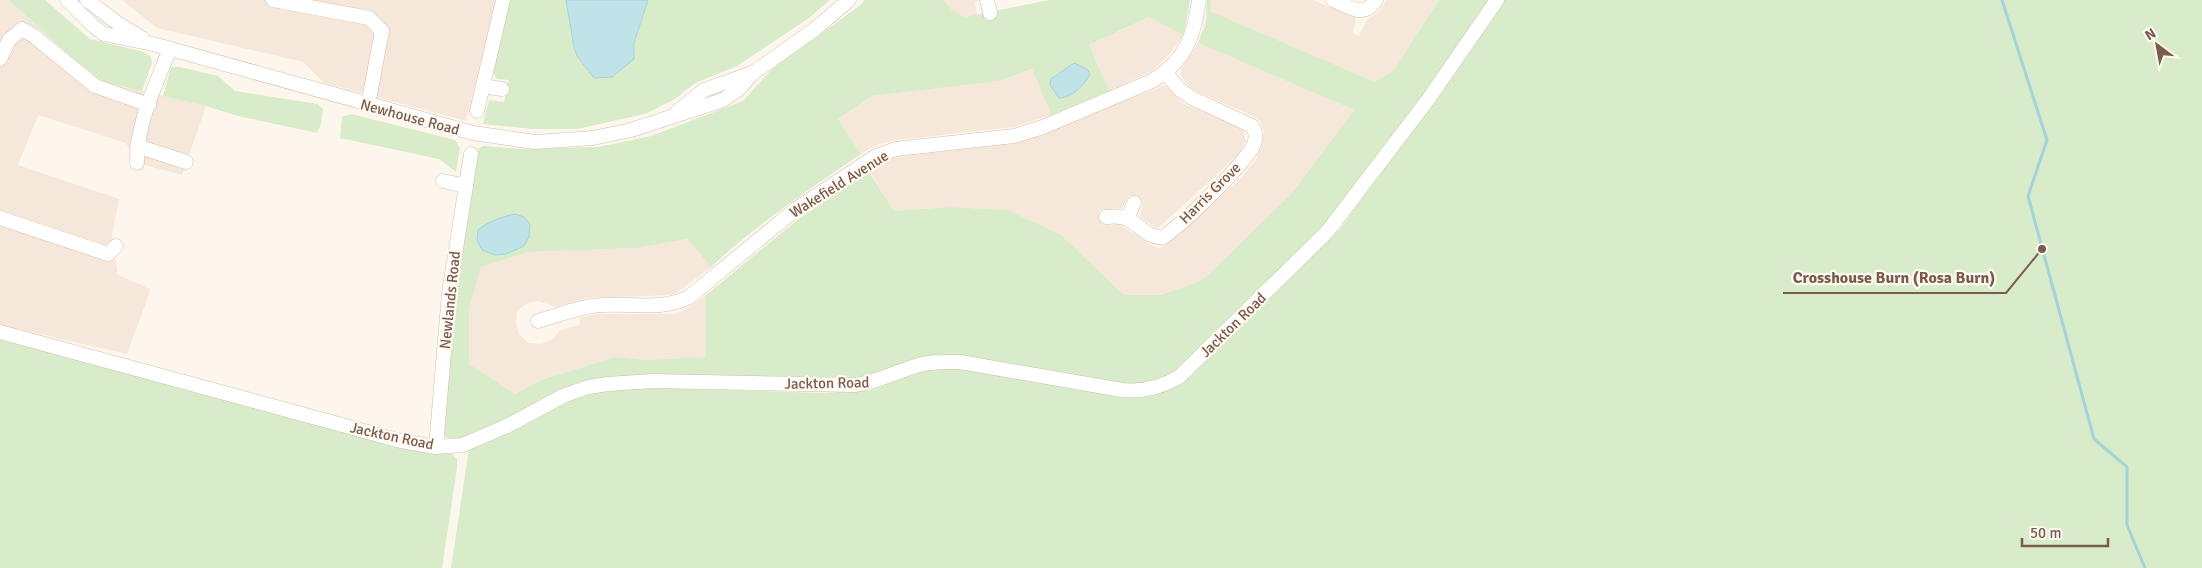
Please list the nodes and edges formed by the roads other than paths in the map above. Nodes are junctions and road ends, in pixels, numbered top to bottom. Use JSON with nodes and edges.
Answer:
{"nodes":[{"id":1,"x":66,"y":0,"type":"edge"},
{"id":2,"x":87,"y":0,"type":"edge"},
{"id":3,"x":272,"y":0,"type":"edge"},
{"id":4,"x":503,"y":0,"type":"edge"},
{"id":5,"x":849,"y":0,"type":"edge"},
{"id":6,"x":1199,"y":0,"type":"edge"},
{"id":7,"x":1333,"y":0,"type":"edge"},
{"id":8,"x":1376,"y":0,"type":"edge"},
{"id":9,"x":1497,"y":0,"type":"edge"},
{"id":10,"x":297,"y":2,"type":"edge"},
{"id":11,"x":153,"y":44,"type":"junction"},
{"id":12,"x":170,"y":49,"type":"junction"},
{"id":13,"x":0,"y":60,"type":"edge"},
{"id":14,"x":1166,"y":73,"type":"junction"},
{"id":15,"x":483,"y":86,"type":"junction"},
{"id":16,"x":502,"y":89,"type":"dead end"},
{"id":17,"x":149,"y":105,"type":"junction"},
{"id":18,"x":368,"y":105,"type":"junction"},
{"id":19,"x":477,"y":111,"type":"dead end"},
{"id":20,"x":137,"y":146,"type":"junction"},
{"id":21,"x":471,"y":154,"type":"dead end"},
{"id":22,"x":138,"y":162,"type":"dead end"},
{"id":23,"x":186,"y":162,"type":"dead end"},
{"id":24,"x":443,"y":181,"type":"dead end"},
{"id":25,"x":466,"y":186,"type":"junction"},
{"id":26,"x":1134,"y":203,"type":"dead end"},
{"id":27,"x":1106,"y":217,"type":"dead end"},
{"id":28,"x":0,"y":218,"type":"edge"},
{"id":29,"x":1127,"y":219,"type":"junction"},
{"id":30,"x":116,"y":246,"type":"dead end"},
{"id":31,"x":538,"y":321,"type":"dead end"},
{"id":32,"x":0,"y":332,"type":"edge"},
{"id":33,"x":436,"y":447,"type":"junction"}],
"edges":[{"from":1,"to":11,"type":"street","name":"Newhouse Road"},
{"from":2,"to":11,"type":"street","name":"Newhouse Road"},
{"from":3,"to":10,"type":"street"},
{"from":4,"to":15,"type":"street"},
{"from":5,"to":18,"type":"street","name":"Newhouse Road"},
{"from":6,"to":14,"type":"street","name":"Wakefield Avenue"},
{"from":7,"to":8,"type":"street"},
{"from":9,"to":33,"type":"street","name":"Jackton Road"},
{"from":10,"to":18,"type":"street"},
{"from":11,"to":12,"type":"street","name":"Newhouse Road"},
{"from":12,"to":17,"type":"street"},
{"from":12,"to":18,"type":"street","name":"Newhouse Road"},
{"from":13,"to":17,"type":"street"},
{"from":14,"to":29,"type":"street","name":"Harris Grove"},
{"from":14,"to":31,"type":"street","name":"Wakefield Avenue"},
{"from":15,"to":16,"type":"street"},
{"from":15,"to":19,"type":"street"},
{"from":17,"to":20,"type":"street"},
{"from":20,"to":22,"type":"street"},
{"from":20,"to":23,"type":"street"},
{"from":21,"to":25,"type":"street","name":"Newlands Road"},
{"from":24,"to":25,"type":"street"},
{"from":25,"to":33,"type":"street","name":"Newlands Road"},
{"from":26,"to":29,"type":"street"},
{"from":27,"to":29,"type":"street","name":"Harris Grove"},
{"from":28,"to":30,"type":"street"},
{"from":32,"to":33,"type":"street","name":"Jackton Road"}]}
